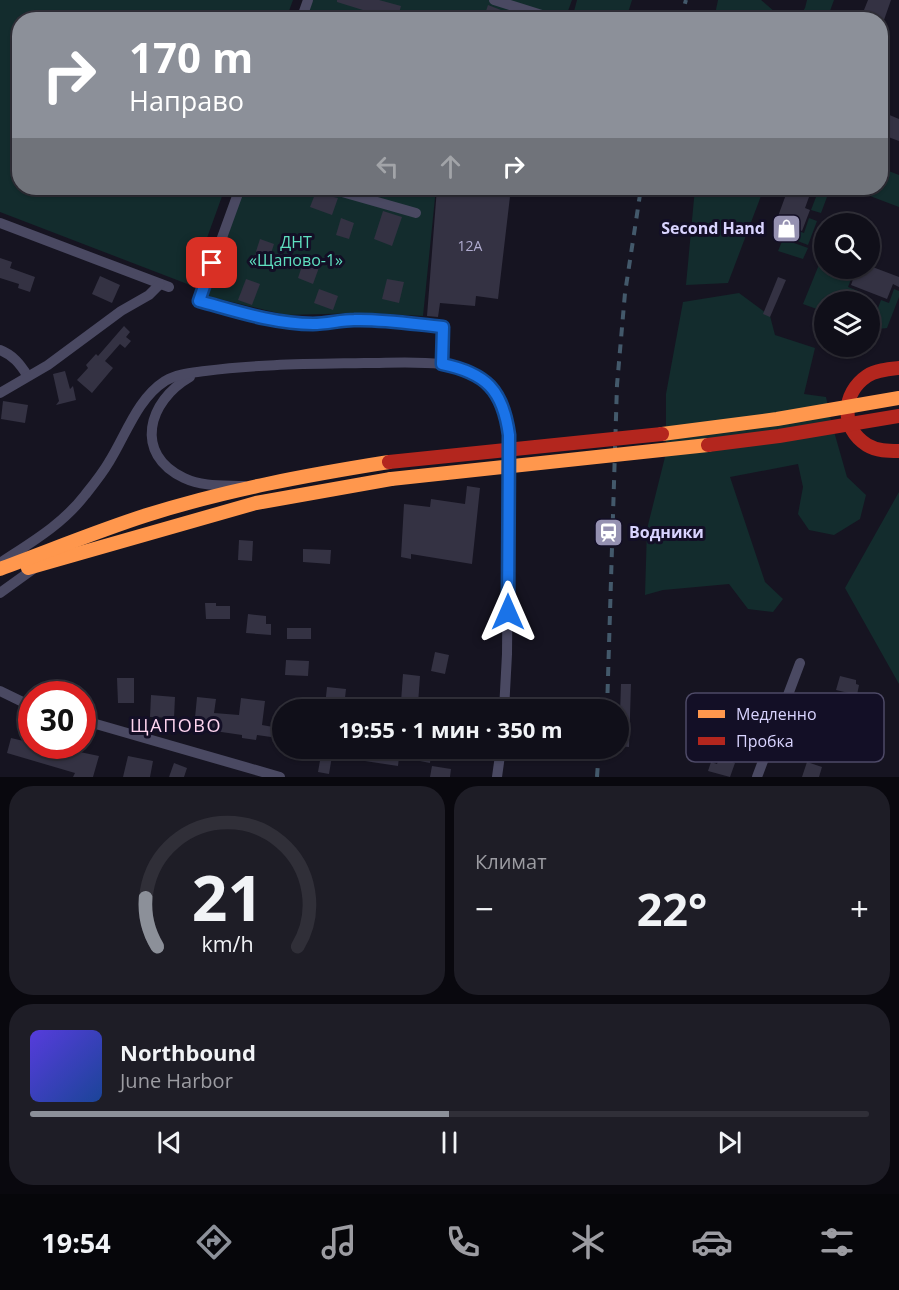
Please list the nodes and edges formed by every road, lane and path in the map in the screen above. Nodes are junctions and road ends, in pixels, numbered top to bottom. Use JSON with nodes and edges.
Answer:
{"nodes":[{"id":1,"x":494,"y":0,"type":"edge"},
{"id":2,"x":532,"y":12,"type":"edge"},
{"id":3,"x":237,"y":195,"type":"edge"},
{"id":4,"x":353,"y":195,"type":"edge"},
{"id":5,"x":416,"y":213,"type":"dead end"},
{"id":6,"x":0,"y":223,"type":"edge"},
{"id":7,"x":0,"y":350,"type":"edge"},
{"id":8,"x":442,"y":364,"type":"junction"},
{"id":9,"x":899,"y":368,"type":"edge"},
{"id":10,"x":204,"y":372,"type":"junction"},
{"id":11,"x":27,"y":375,"type":"junction"},
{"id":12,"x":0,"y":393,"type":"edge"},
{"id":13,"x":899,"y":398,"type":"edge"},
{"id":14,"x":899,"y":416,"type":"edge"},
{"id":15,"x":899,"y":452,"type":"edge"},
{"id":16,"x":253,"y":486,"type":"junction"},
{"id":17,"x":0,"y":563,"type":"edge"},
{"id":18,"x":41,"y":564,"type":"junction"},
{"id":19,"x":0,"y":570,"type":"edge"},
{"id":20,"x":0,"y":576,"type":"edge"},
{"id":21,"x":0,"y":593,"type":"edge"},
{"id":22,"x":800,"y":663,"type":"dead end"},
{"id":23,"x":0,"y":691,"type":"edge"},
{"id":24,"x":789,"y":693,"type":"edge"},
{"id":25,"x":0,"y":698,"type":"edge"},
{"id":26,"x":18,"y":699,"type":"edge"},
{"id":27,"x":505,"y":699,"type":"edge"},
{"id":28,"x":18,"y":702,"type":"edge"},
{"id":29,"x":96,"y":724,"type":"edge"},
{"id":30,"x":499,"y":759,"type":"edge"},
{"id":31,"x":763,"y":762,"type":"edge"},
{"id":32,"x":280,"y":777,"type":"edge"},
{"id":33,"x":497,"y":777,"type":"edge"},
{"id":34,"x":757,"y":777,"type":"edge"}],
"edges":[{"from":1,"to":2,"type":"street"},
{"from":3,"to":8,"type":"street"},
{"from":4,"to":5,"type":"street"},
{"from":6,"to":11,"type":"street"},
{"from":7,"to":11,"type":"street"},
{"from":8,"to":10,"type":"street"},
{"from":8,"to":27,"type":"street"},
{"from":9,"to":15,"type":"main road"},
{"from":10,"to":16,"type":"street"},
{"from":10,"to":17,"type":"street"},
{"from":11,"to":12,"type":"street"},
{"from":13,"to":16,"type":"main road","bridge":true},
{"from":14,"to":18,"type":"main road","bridge":true},
{"from":16,"to":19,"type":"main road"},
{"from":18,"to":20,"type":"main road"},
{"from":18,"to":21,"type":"street"},
{"from":22,"to":24,"type":"street"},
{"from":23,"to":26,"type":"street"},
{"from":25,"to":28,"type":"street"},
{"from":29,"to":32,"type":"street"},
{"from":30,"to":33,"type":"street"},
{"from":31,"to":34,"type":"street"}]}
